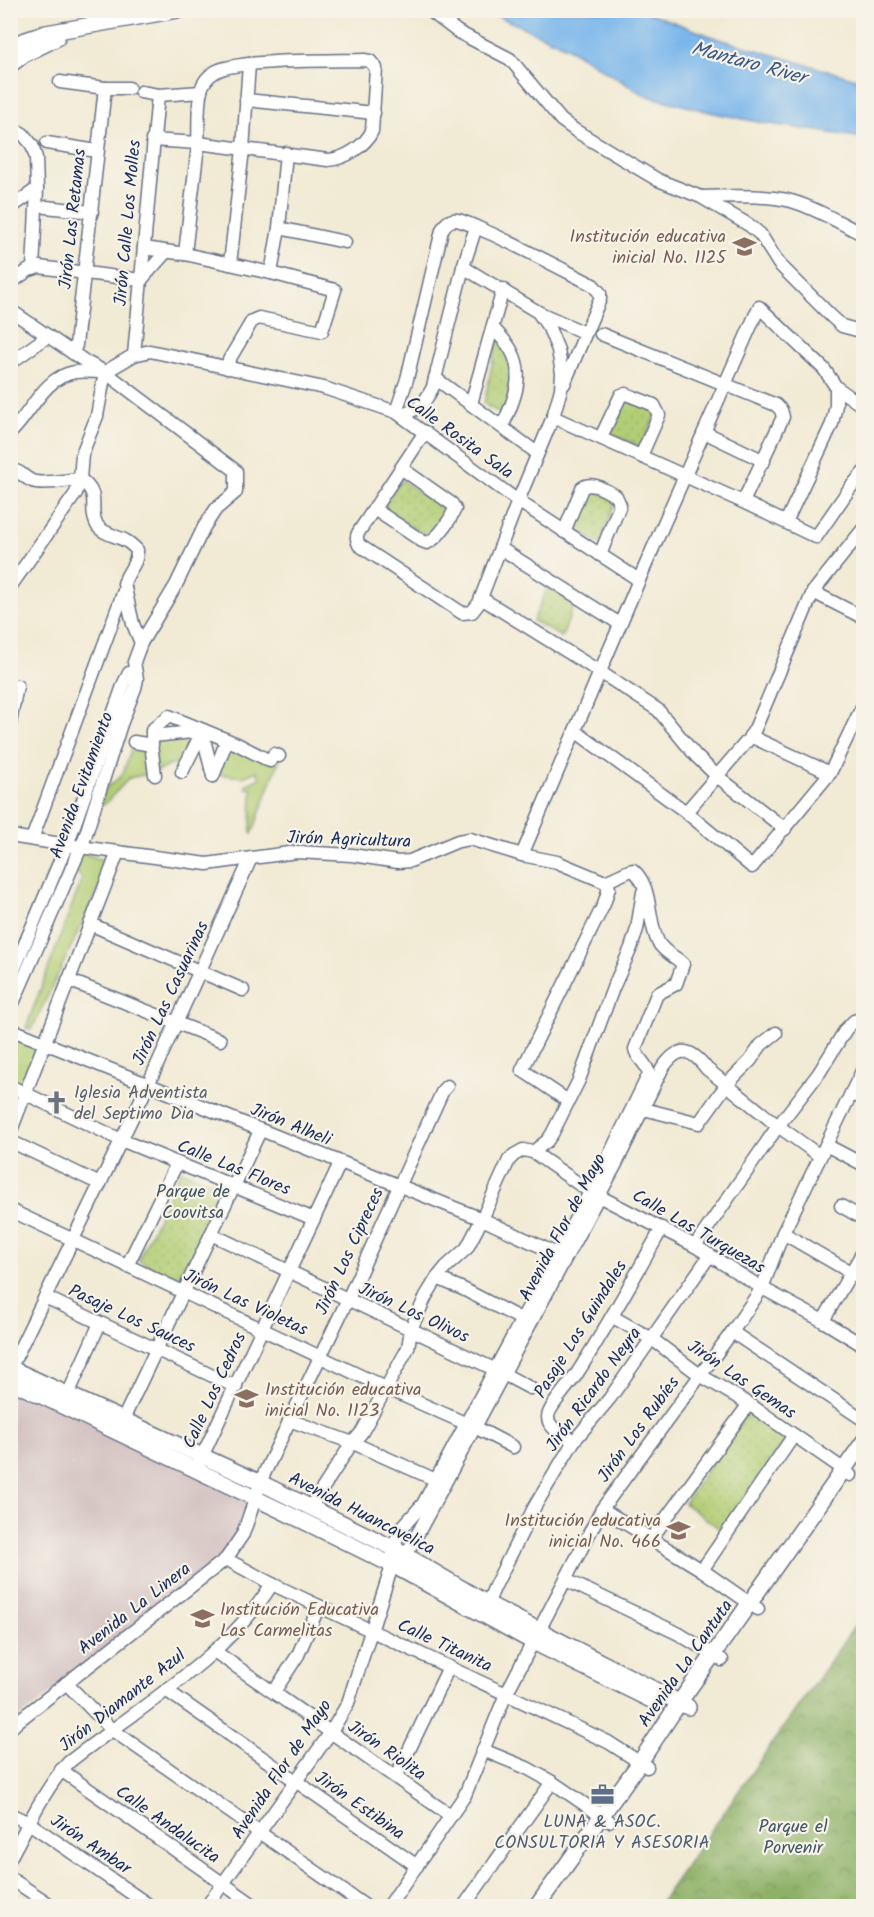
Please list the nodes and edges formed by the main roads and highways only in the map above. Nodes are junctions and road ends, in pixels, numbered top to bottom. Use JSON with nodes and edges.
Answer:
{"nodes":[{"id":1,"x":178,"y":10,"type":"edge"},
{"id":2,"x":79,"y":28,"type":"junction"},
{"id":3,"x":12,"y":44,"type":"edge"},
{"id":4,"x":10,"y":65,"type":"edge"},
{"id":5,"x":11,"y":1368,"type":"edge"},
{"id":6,"x":10,"y":1381,"type":"edge"},
{"id":7,"x":65,"y":1400,"type":"junction"},
{"id":8,"x":864,"y":1441,"type":"edge"},
{"id":9,"x":864,"y":1456,"type":"edge"},
{"id":10,"x":847,"y":1472,"type":"junction"},
{"id":11,"x":258,"y":1491,"type":"junction"},
{"id":12,"x":485,"y":1610,"type":"junction"},
{"id":13,"x":681,"y":1709,"type":"junction"},
{"id":14,"x":605,"y":1819,"type":"junction"},
{"id":15,"x":537,"y":1906,"type":"edge"},
{"id":16,"x":549,"y":1906,"type":"edge"}],
"edges":[{"from":1,"to":2,"type":"main road"},
{"from":2,"to":3,"type":"main road"},
{"from":2,"to":4,"type":"main road"},
{"from":5,"to":7,"type":"main road","name":"Avenida Huancavelica"},
{"from":6,"to":7,"type":"main road","name":"Avenida Huancavelica"},
{"from":7,"to":11,"type":"main road","name":"Avenida Huancavelica"},
{"from":8,"to":10,"type":"main road","name":"Avenida La Cantuta"},
{"from":9,"to":10,"type":"main road","name":"Avenida La Cantuta"},
{"from":10,"to":13,"type":"main road","name":"Avenida La Cantuta"},
{"from":11,"to":12,"type":"main road","name":"Avenida Huancavelica"},
{"from":11,"to":12,"type":"main road","name":"Avenida Huancavelica"},
{"from":12,"to":13,"type":"main road","name":"Avenida Huancavelica"},
{"from":13,"to":14,"type":"main road","name":"Avenida La Cantuta"},
{"from":14,"to":15,"type":"main road","name":"Avenida La Cantuta"},
{"from":14,"to":16,"type":"main road","name":"Avenida La Cantuta"}]}
